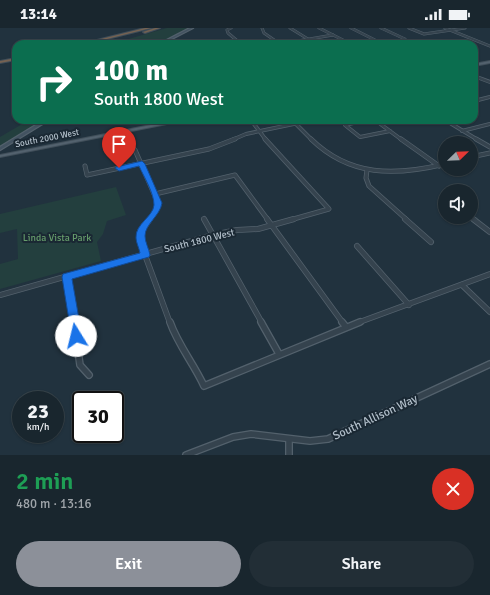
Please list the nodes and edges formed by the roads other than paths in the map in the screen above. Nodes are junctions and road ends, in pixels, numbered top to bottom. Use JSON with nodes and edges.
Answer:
{"nodes":[{"id":1,"x":149,"y":28,"type":"edge"},
{"id":2,"x":158,"y":28,"type":"edge"},
{"id":3,"x":192,"y":28,"type":"edge"},
{"id":4,"x":231,"y":28,"type":"edge"},
{"id":5,"x":262,"y":28,"type":"edge"},
{"id":6,"x":290,"y":28,"type":"edge"},
{"id":7,"x":320,"y":28,"type":"edge"},
{"id":8,"x":351,"y":28,"type":"edge"},
{"id":9,"x":381,"y":28,"type":"edge"},
{"id":10,"x":409,"y":28,"type":"edge"},
{"id":11,"x":445,"y":28,"type":"edge"},
{"id":12,"x":465,"y":28,"type":"edge"},
{"id":13,"x":450,"y":30,"type":"junction"},
{"id":14,"x":333,"y":35,"type":"junction"},
{"id":15,"x":308,"y":39,"type":"junction"},
{"id":16,"x":100,"y":40,"type":"edge"},
{"id":17,"x":112,"y":40,"type":"edge"},
{"id":18,"x":168,"y":40,"type":"edge"},
{"id":19,"x":236,"y":40,"type":"edge"},
{"id":20,"x":274,"y":40,"type":"edge"},
{"id":21,"x":302,"y":40,"type":"edge"},
{"id":22,"x":343,"y":40,"type":"edge"},
{"id":23,"x":375,"y":40,"type":"edge"},
{"id":24,"x":402,"y":40,"type":"edge"},
{"id":25,"x":475,"y":40,"type":"edge"},
{"id":26,"x":478,"y":41,"type":"edge"},
{"id":27,"x":490,"y":46,"type":"edge"},
{"id":28,"x":12,"y":58,"type":"edge"},
{"id":29,"x":1,"y":60,"type":"edge"},
{"id":30,"x":490,"y":62,"type":"edge"},
{"id":31,"x":478,"y":64,"type":"edge"},
{"id":32,"x":478,"y":78,"type":"edge"},
{"id":33,"x":490,"y":82,"type":"edge"},
{"id":34,"x":490,"y":97,"type":"edge"},
{"id":35,"x":478,"y":99,"type":"edge"},
{"id":36,"x":41,"y":124,"type":"edge"},
{"id":37,"x":155,"y":124,"type":"edge"},
{"id":38,"x":254,"y":124,"type":"edge"},
{"id":39,"x":296,"y":124,"type":"joint"},
{"id":40,"x":349,"y":124,"type":"edge"},
{"id":41,"x":380,"y":124,"type":"edge"},
{"id":42,"x":451,"y":124,"type":"edge"},
{"id":43,"x":490,"y":124,"type":"edge"},
{"id":44,"x":259,"y":131,"type":"junction"},
{"id":45,"x":390,"y":131,"type":"junction"},
{"id":46,"x":462,"y":131,"type":"junction"},
{"id":47,"x":121,"y":132,"type":"junction"},
{"id":48,"x":490,"y":147,"type":"edge"},
{"id":49,"x":0,"y":152,"type":"edge"},
{"id":50,"x":490,"y":153,"type":"edge"},
{"id":51,"x":478,"y":156,"type":"edge"},
{"id":52,"x":142,"y":164,"type":"junction"},
{"id":53,"x":438,"y":165,"type":"edge"},
{"id":54,"x":85,"y":166,"type":"dead end"},
{"id":55,"x":438,"y":166,"type":"edge"},
{"id":56,"x":367,"y":170,"type":"junction"},
{"id":57,"x":156,"y":194,"type":"junction"},
{"id":58,"x":204,"y":219,"type":"dead end"},
{"id":59,"x":478,"y":223,"type":"edge"},
{"id":60,"x":272,"y":225,"type":"junction"},
{"id":61,"x":490,"y":232,"type":"edge"},
{"id":62,"x":212,"y":235,"type":"junction"},
{"id":63,"x":431,"y":242,"type":"dead end"},
{"id":64,"x":357,"y":246,"type":"dead end"},
{"id":65,"x":146,"y":255,"type":"junction"},
{"id":66,"x":490,"y":274,"type":"edge"},
{"id":67,"x":67,"y":277,"type":"junction"},
{"id":68,"x":462,"y":285,"type":"junction"},
{"id":69,"x":0,"y":295,"type":"edge"},
{"id":70,"x":410,"y":305,"type":"junction"},
{"id":71,"x":490,"y":312,"type":"edge"},
{"id":72,"x":346,"y":327,"type":"junction"},
{"id":73,"x":279,"y":354,"type":"junction"},
{"id":74,"x":490,"y":364,"type":"edge"},
{"id":75,"x":89,"y":375,"type":"dead end"},
{"id":76,"x":289,"y":439,"type":"junction"},
{"id":77,"x":186,"y":455,"type":"edge"},
{"id":78,"x":289,"y":455,"type":"edge"}],
"edges":[{"from":1,"to":16,"type":"highway"},
{"from":2,"to":17,"type":"highway"},
{"from":3,"to":18,"type":"street"},
{"from":4,"to":19,"type":"street"},
{"from":5,"to":20,"type":"street"},
{"from":6,"to":15,"type":"street"},
{"from":7,"to":14,"type":"street"},
{"from":8,"to":23,"type":"street"},
{"from":9,"to":24,"type":"street"},
{"from":10,"to":13,"type":"street"},
{"from":11,"to":13,"type":"street"},
{"from":12,"to":13,"type":"street"},
{"from":13,"to":25,"type":"street"},
{"from":14,"to":15,"type":"street"},
{"from":14,"to":22,"type":"street"},
{"from":15,"to":21,"type":"street"},
{"from":26,"to":27,"type":"street"},
{"from":28,"to":29,"type":"highway"},
{"from":30,"to":31,"type":"main road"},
{"from":32,"to":33,"type":"street"},
{"from":34,"to":35,"type":"street"},
{"from":36,"to":49,"type":"street"},
{"from":37,"to":47,"type":"main road","name":"South 2000 West"},
{"from":38,"to":44,"type":"street"},
{"from":39,"to":44,"type":"street"},
{"from":39,"to":56,"type":"street"},
{"from":40,"to":45,"type":"street"},
{"from":41,"to":45,"type":"street"},
{"from":42,"to":46,"type":"street"},
{"from":43,"to":46,"type":"street"},
{"from":44,"to":52,"type":"street"},
{"from":44,"to":60,"type":"street","name":"South 1800 West"},
{"from":45,"to":53,"type":"street"},
{"from":46,"to":48,"type":"street"},
{"from":47,"to":49,"type":"main road","name":"South 2000 West"},
{"from":47,"to":52,"type":"street"},
{"from":50,"to":51,"type":"street"},
{"from":52,"to":54,"type":"street"},
{"from":52,"to":57,"type":"street"},
{"from":55,"to":56,"type":"street"},
{"from":56,"to":63,"type":"street"},
{"from":57,"to":60,"type":"street"},
{"from":57,"to":65,"type":"street"},
{"from":58,"to":62,"type":"street"},
{"from":59,"to":61,"type":"street"},
{"from":60,"to":62,"type":"street","name":"South 1800 West"},
{"from":60,"to":72,"type":"street"},
{"from":62,"to":65,"type":"street","name":"South 1800 West"},
{"from":62,"to":73,"type":"street"},
{"from":64,"to":70,"type":"street"},
{"from":65,"to":67,"type":"street","name":"South 1800 West"},
{"from":65,"to":73,"type":"street"},
{"from":66,"to":68,"type":"street"},
{"from":67,"to":69,"type":"street","name":"South 1800 West"},
{"from":67,"to":75,"type":"street"},
{"from":68,"to":70,"type":"street"},
{"from":68,"to":71,"type":"street"},
{"from":70,"to":72,"type":"street"},
{"from":72,"to":73,"type":"street"},
{"from":74,"to":76,"type":"street","name":"South Allison Way"},
{"from":76,"to":77,"type":"street","name":"South Allison Way"},
{"from":76,"to":78,"type":"street"}]}
